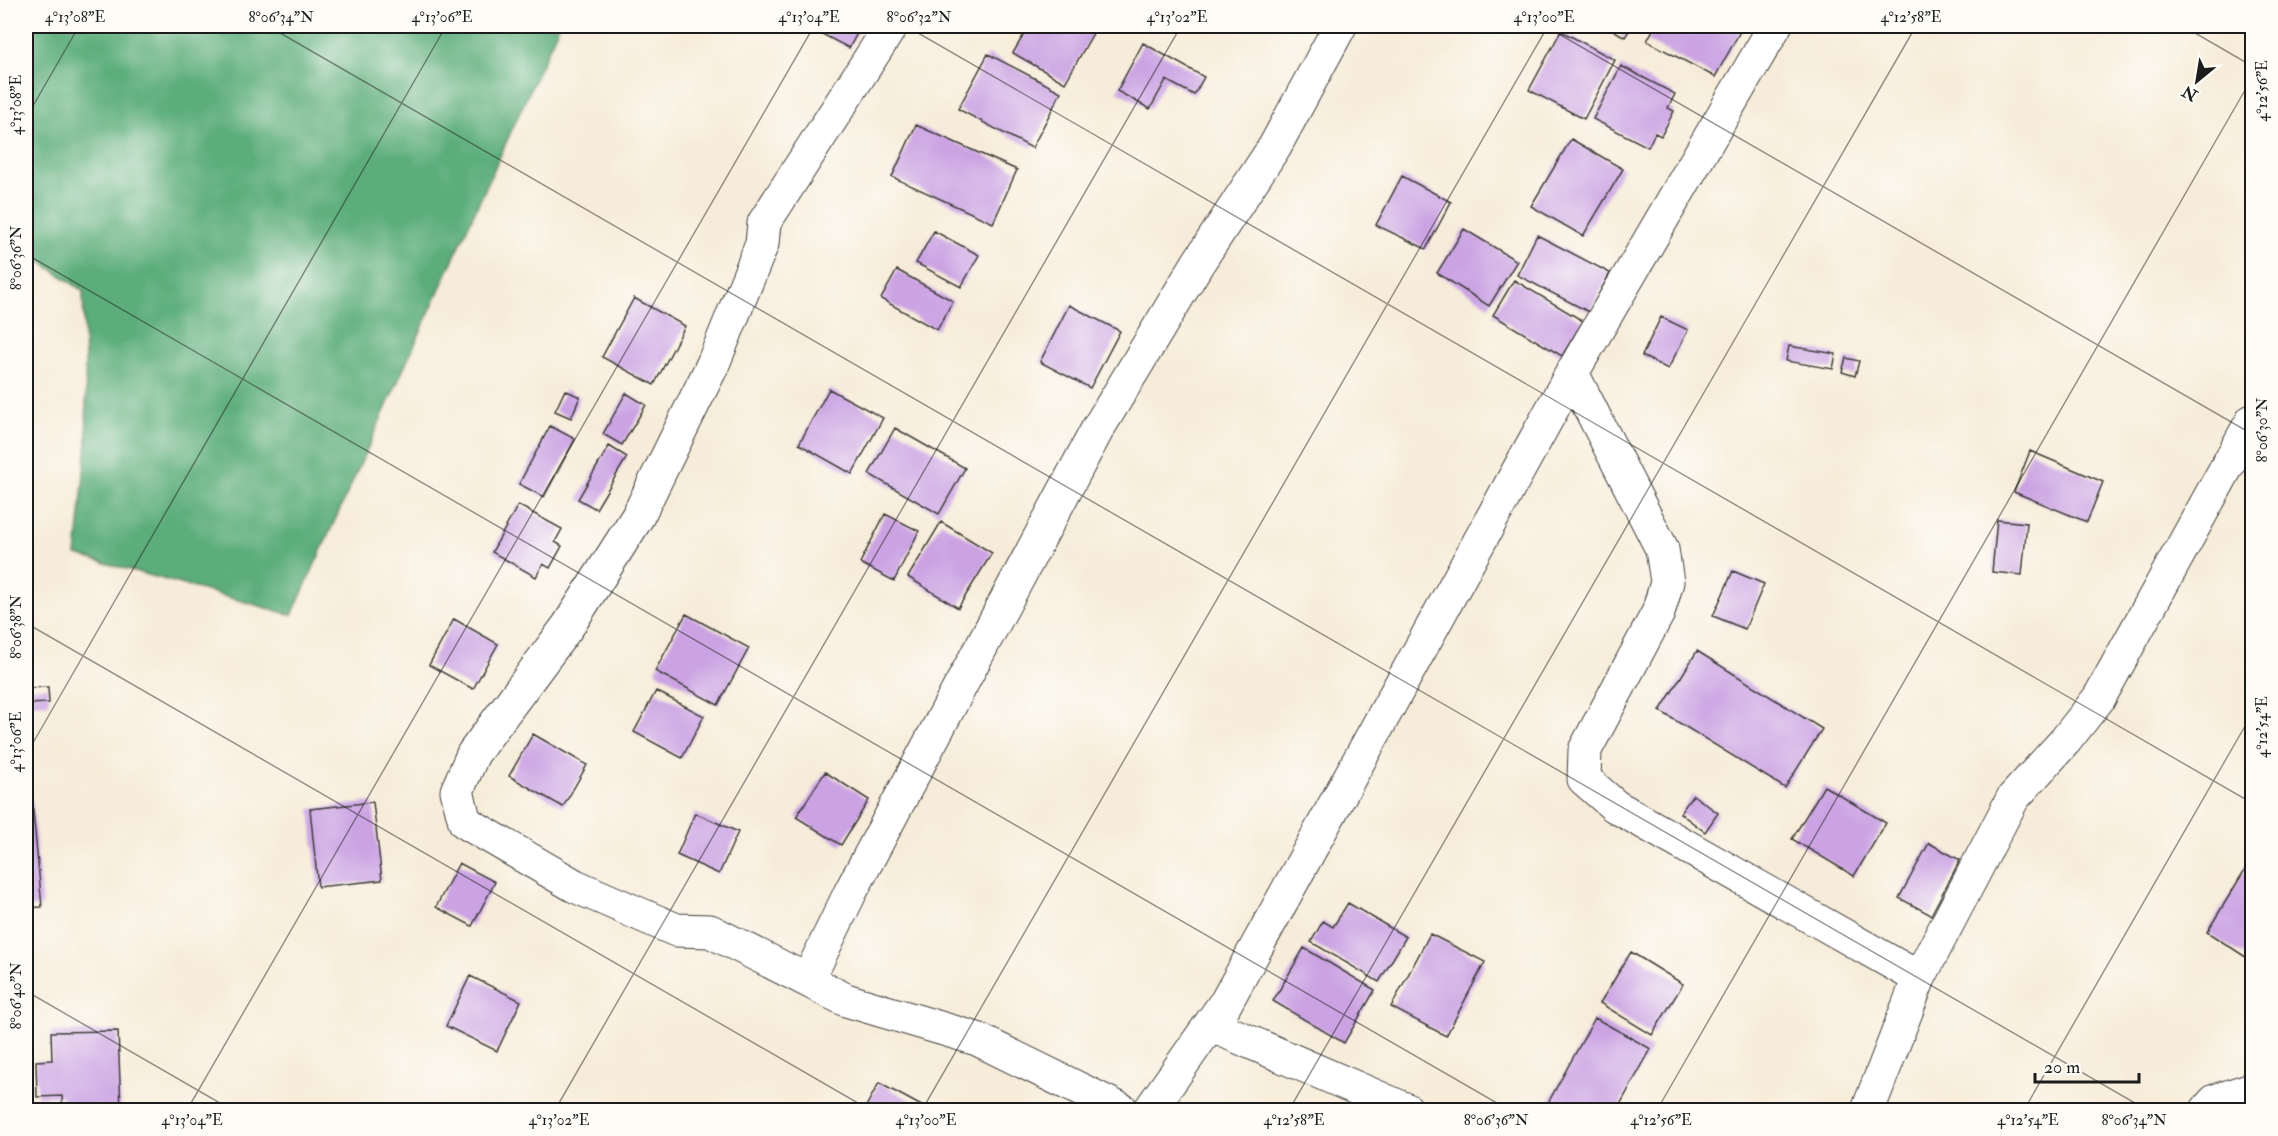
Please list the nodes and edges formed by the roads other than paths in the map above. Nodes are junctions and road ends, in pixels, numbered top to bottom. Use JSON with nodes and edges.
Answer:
{"nodes":[{"id":1,"x":891,"y":26,"type":"edge"},
{"id":2,"x":1340,"y":26,"type":"edge"},
{"id":3,"x":1775,"y":26,"type":"edge"},
{"id":4,"x":1572,"y":373,"type":"junction"},
{"id":5,"x":2253,"y":422,"type":"edge"},
{"id":6,"x":1919,"y":978,"type":"junction"},
{"id":7,"x":808,"y":980,"type":"junction"},
{"id":8,"x":1228,"y":999,"type":"junction"},
{"id":9,"x":2253,"y":1089,"type":"edge"},
{"id":10,"x":1122,"y":1110,"type":"edge"},
{"id":11,"x":1150,"y":1110,"type":"edge"},
{"id":12,"x":1407,"y":1110,"type":"edge"},
{"id":13,"x":1868,"y":1110,"type":"edge"},
{"id":14,"x":2208,"y":1110,"type":"edge"}],
"edges":[{"from":1,"to":7,"type":"street"},
{"from":2,"to":7,"type":"street"},
{"from":3,"to":4,"type":"street"},
{"from":4,"to":6,"type":"street"},
{"from":4,"to":8,"type":"street"},
{"from":5,"to":6,"type":"street"},
{"from":6,"to":13,"type":"street"},
{"from":7,"to":10,"type":"street"},
{"from":8,"to":11,"type":"street"},
{"from":8,"to":12,"type":"street"},
{"from":9,"to":14,"type":"street"}]}
